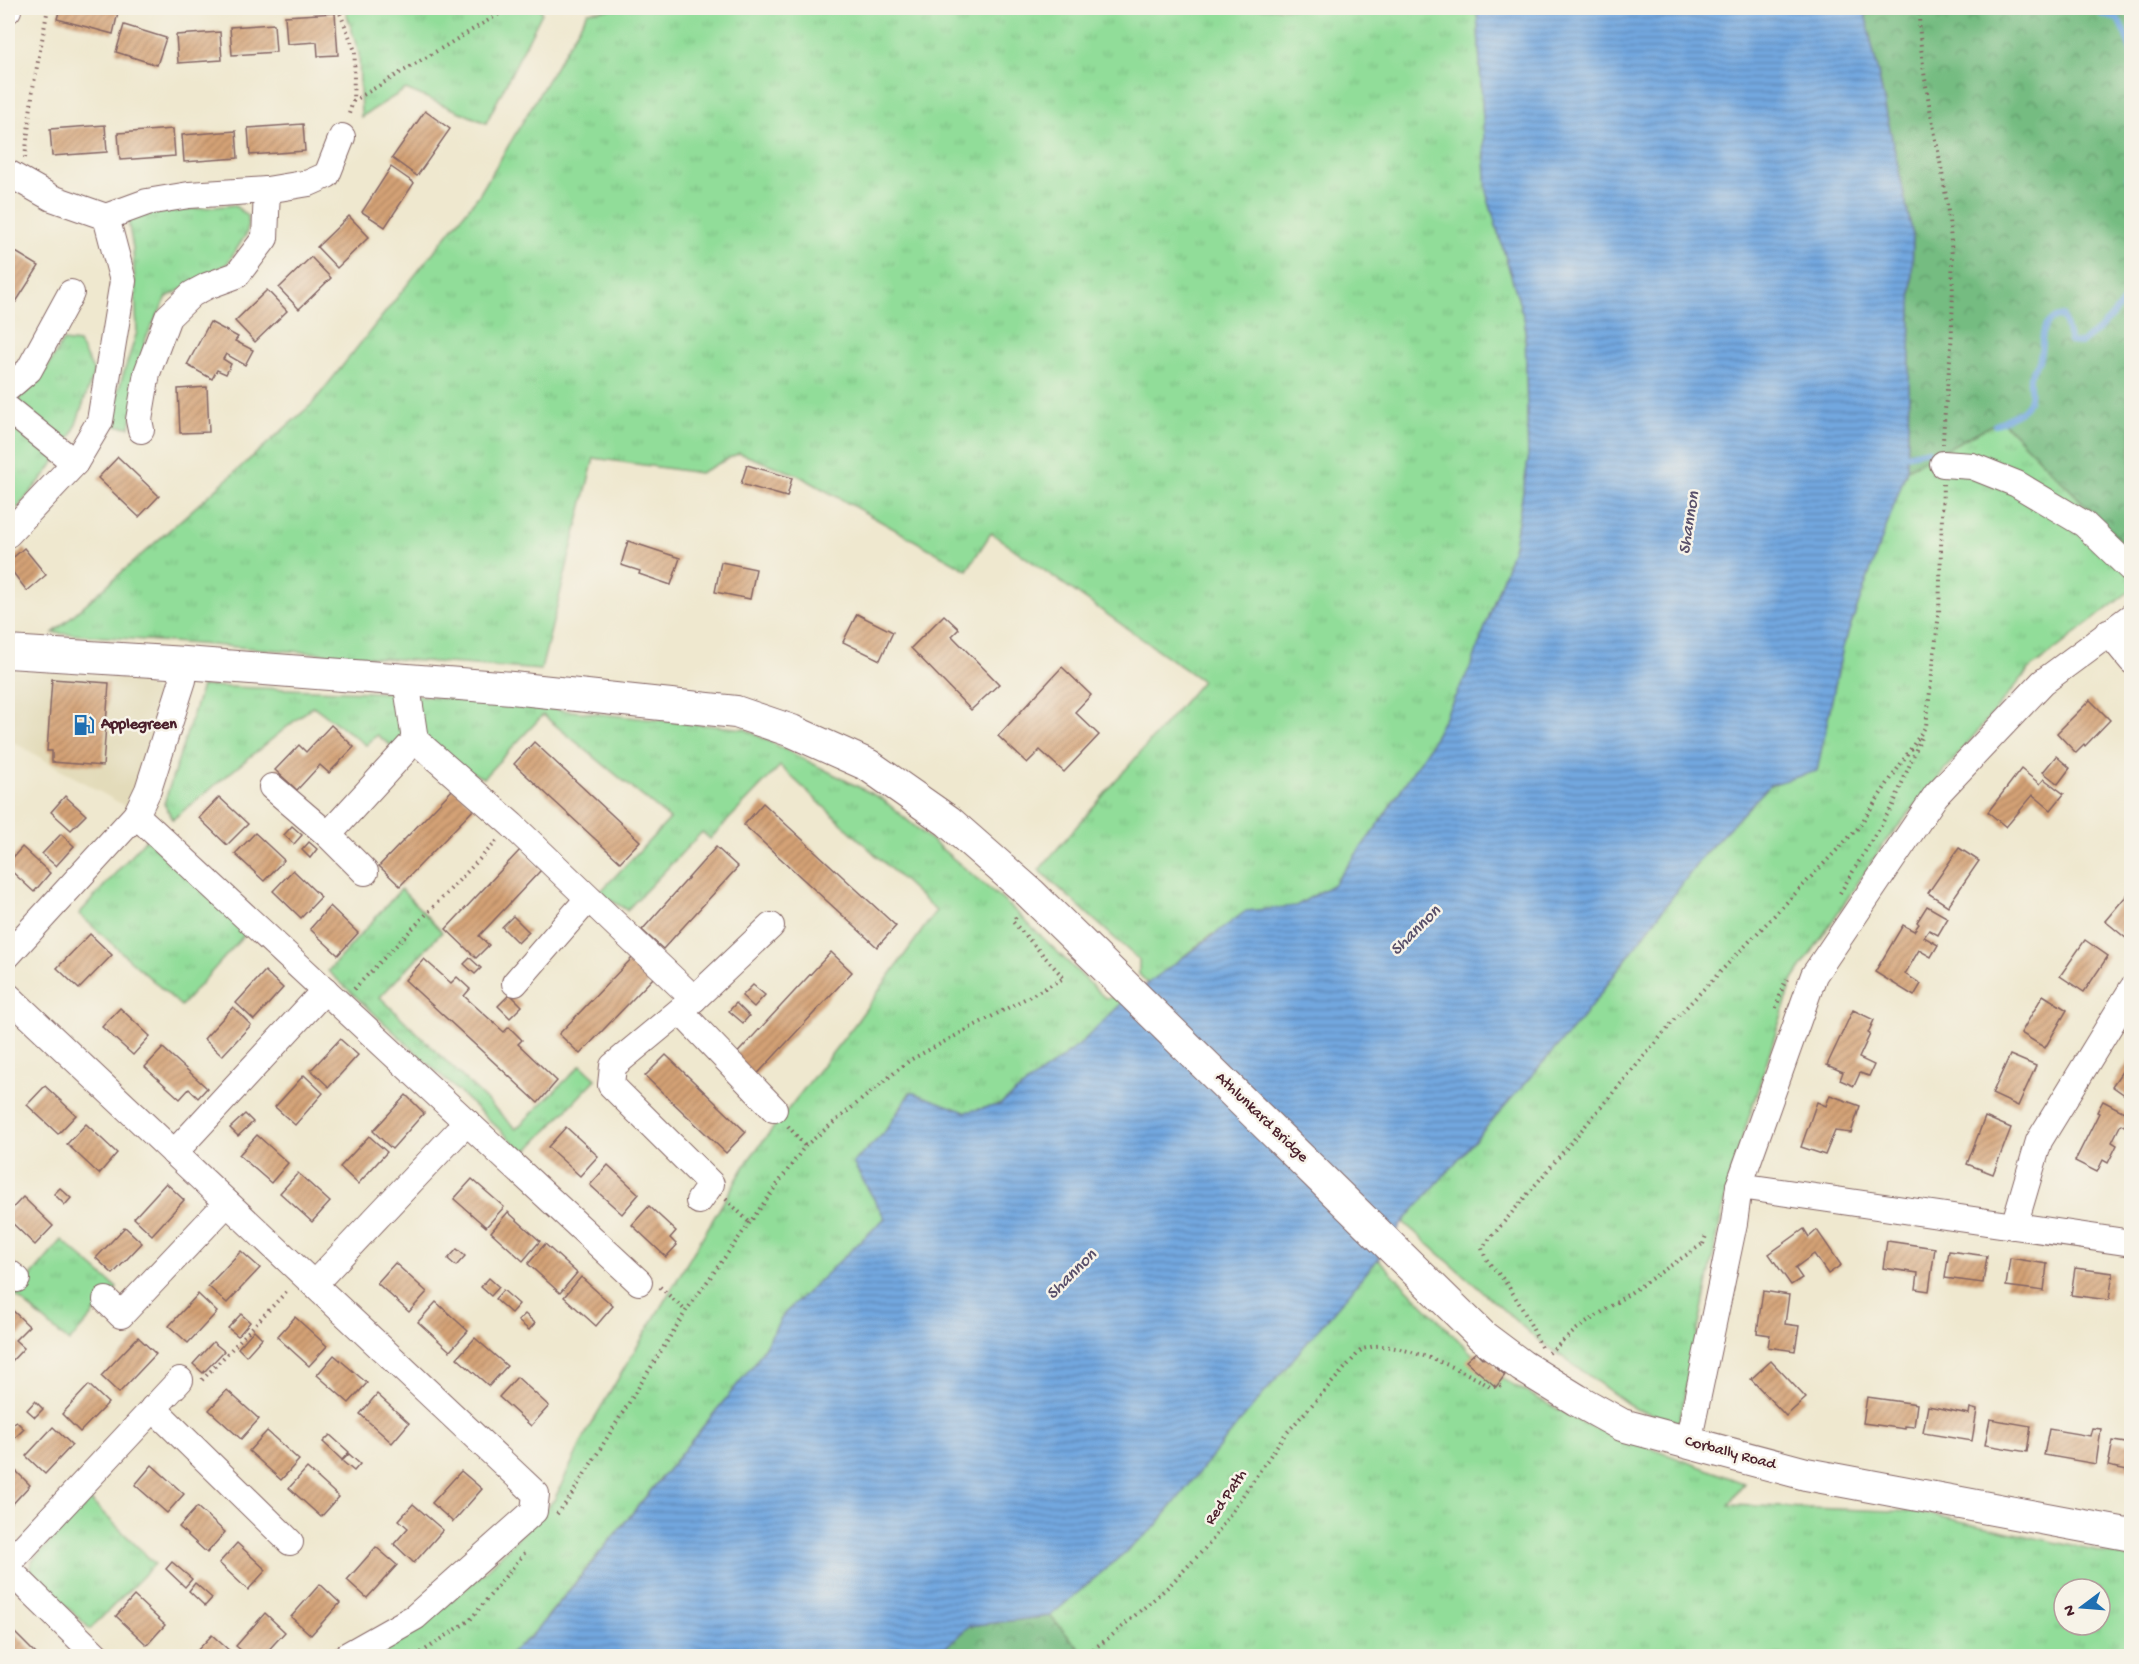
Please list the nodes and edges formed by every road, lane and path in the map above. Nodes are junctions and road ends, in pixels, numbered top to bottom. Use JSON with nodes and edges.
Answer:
{"nodes":[{"id":1,"x":48,"y":8,"type":"edge"},
{"id":2,"x":338,"y":8,"type":"edge"},
{"id":3,"x":509,"y":8,"type":"edge"},
{"id":4,"x":1919,"y":8,"type":"edge"},
{"id":5,"x":353,"y":101,"type":"junction"},
{"id":6,"x":342,"y":137,"type":"joint"},
{"id":7,"x":15,"y":177,"type":"edge"},
{"id":8,"x":267,"y":190,"type":"junction"},
{"id":9,"x":106,"y":217,"type":"junction"},
{"id":10,"x":71,"y":292,"type":"dead end"},
{"id":11,"x":8,"y":388,"type":"edge"},
{"id":12,"x":8,"y":410,"type":"edge"},
{"id":13,"x":141,"y":430,"type":"dead end"},
{"id":14,"x":75,"y":463,"type":"junction"},
{"id":15,"x":1943,"y":464,"type":"junction"},
{"id":16,"x":8,"y":534,"type":"edge"},
{"id":17,"x":2132,"y":570,"type":"edge"},
{"id":18,"x":2132,"y":616,"type":"edge"},
{"id":19,"x":2108,"y":632,"type":"junction"},
{"id":20,"x":8,"y":652,"type":"edge"},
{"id":21,"x":2132,"y":661,"type":"edge"},
{"id":22,"x":185,"y":663,"type":"junction"},
{"id":23,"x":406,"y":680,"type":"junction"},
{"id":24,"x":415,"y":740,"type":"junction"},
{"id":25,"x":272,"y":787,"type":"dead end"},
{"id":26,"x":136,"y":815,"type":"junction"},
{"id":27,"x":512,"y":825,"type":"junction"},
{"id":28,"x":328,"y":835,"type":"junction"},
{"id":29,"x":365,"y":872,"type":"dead end"},
{"id":30,"x":1030,"y":893,"type":"junction"},
{"id":31,"x":588,"y":899,"type":"junction"},
{"id":32,"x":771,"y":926,"type":"dead end"},
{"id":33,"x":16,"y":928,"type":"edge"},
{"id":34,"x":8,"y":955,"type":"edge"},
{"id":35,"x":515,"y":983,"type":"dead end"},
{"id":36,"x":2132,"y":989,"type":"edge"},
{"id":37,"x":8,"y":996,"type":"edge"},
{"id":38,"x":332,"y":997,"type":"junction"},
{"id":39,"x":687,"y":1005,"type":"junction"},
{"id":40,"x":774,"y":1109,"type":"dead end"},
{"id":41,"x":466,"y":1122,"type":"junction"},
{"id":42,"x":174,"y":1153,"type":"junction"},
{"id":43,"x":711,"y":1186,"type":"joint"},
{"id":44,"x":1739,"y":1186,"type":"junction"},
{"id":45,"x":227,"y":1203,"type":"junction"},
{"id":46,"x":749,"y":1222,"type":"junction"},
{"id":47,"x":1734,"y":1223,"type":"junction"},
{"id":48,"x":2014,"y":1226,"type":"junction"},
{"id":49,"x":1389,"y":1243,"type":"joint"},
{"id":50,"x":2132,"y":1243,"type":"edge"},
{"id":51,"x":308,"y":1279,"type":"junction"},
{"id":52,"x":639,"y":1282,"type":"joint"},
{"id":53,"x":106,"y":1300,"type":"dead end"},
{"id":54,"x":686,"y":1311,"type":"junction"},
{"id":55,"x":180,"y":1380,"type":"joint"},
{"id":56,"x":1490,"y":1387,"type":"dead end"},
{"id":57,"x":153,"y":1408,"type":"junction"},
{"id":58,"x":1688,"y":1443,"type":"junction"},
{"id":59,"x":555,"y":1516,"type":"dead end"},
{"id":60,"x":2132,"y":1535,"type":"edge"},
{"id":61,"x":290,"y":1542,"type":"dead end"},
{"id":62,"x":534,"y":1542,"type":"dead end"},
{"id":63,"x":8,"y":1564,"type":"edge"},
{"id":64,"x":8,"y":1569,"type":"edge"},
{"id":65,"x":97,"y":1656,"type":"edge"},
{"id":66,"x":346,"y":1656,"type":"edge"},
{"id":67,"x":416,"y":1656,"type":"edge"},
{"id":68,"x":1083,"y":1656,"type":"edge"}],
"edges":[{"from":1,"to":7,"type":"path"},
{"from":2,"to":5,"type":"path"},
{"from":3,"to":5,"type":"path"},
{"from":4,"to":15,"type":"path"},
{"from":5,"to":6,"type":"path"},
{"from":6,"to":8,"type":"street"},
{"from":7,"to":9,"type":"street"},
{"from":8,"to":9,"type":"street"},
{"from":8,"to":13,"type":"street"},
{"from":9,"to":14,"type":"street"},
{"from":10,"to":11,"type":"street"},
{"from":12,"to":14,"type":"street"},
{"from":14,"to":16,"type":"street"},
{"from":15,"to":17,"type":"street"},
{"from":15,"to":47,"type":"path"},
{"from":18,"to":19,"type":"street"},
{"from":19,"to":21,"type":"street"},
{"from":19,"to":44,"type":"street"},
{"from":20,"to":22,"type":"main road","name":"Athlunkard Bridge"},
{"from":22,"to":23,"type":"main road","name":"Athlunkard Bridge"},
{"from":22,"to":26,"type":"street"},
{"from":23,"to":24,"type":"street"},
{"from":23,"to":30,"type":"main road","name":"Athlunkard Bridge"},
{"from":24,"to":27,"type":"street"},
{"from":24,"to":28,"type":"street"},
{"from":25,"to":28,"type":"street"},
{"from":26,"to":33,"type":"street"},
{"from":26,"to":38,"type":"street"},
{"from":27,"to":31,"type":"street"},
{"from":27,"to":38,"type":"path"},
{"from":28,"to":29,"type":"street"},
{"from":30,"to":46,"type":"path"},
{"from":30,"to":49,"type":"main road","name":"Athlunkard Bridge"},
{"from":31,"to":35,"type":"street"},
{"from":31,"to":39,"type":"street"},
{"from":32,"to":39,"type":"street"},
{"from":33,"to":34,"type":"street"},
{"from":36,"to":48,"type":"street"},
{"from":37,"to":42,"type":"street"},
{"from":38,"to":41,"type":"street"},
{"from":38,"to":42,"type":"street"},
{"from":39,"to":40,"type":"street"},
{"from":39,"to":43,"type":"street"},
{"from":41,"to":51,"type":"street"},
{"from":41,"to":52,"type":"street"},
{"from":42,"to":45,"type":"street"},
{"from":43,"to":46,"type":"path"},
{"from":44,"to":47,"type":"street"},
{"from":44,"to":48,"type":"street"},
{"from":45,"to":51,"type":"street"},
{"from":45,"to":53,"type":"street"},
{"from":46,"to":54,"type":"path"},
{"from":47,"to":58,"type":"street"},
{"from":48,"to":50,"type":"street"},
{"from":49,"to":58,"type":"main road","name":"Corbally Road"},
{"from":51,"to":55,"type":"path"},
{"from":51,"to":66,"type":"street"},
{"from":52,"to":54,"type":"path"},
{"from":54,"to":59,"type":"path"},
{"from":55,"to":57,"type":"street"},
{"from":56,"to":68,"type":"path","name":"Red Path"},
{"from":57,"to":61,"type":"street"},
{"from":57,"to":63,"type":"street"},
{"from":58,"to":60,"type":"main road","name":"Corbally Road"},
{"from":62,"to":67,"type":"path"},
{"from":64,"to":65,"type":"street"}]}
